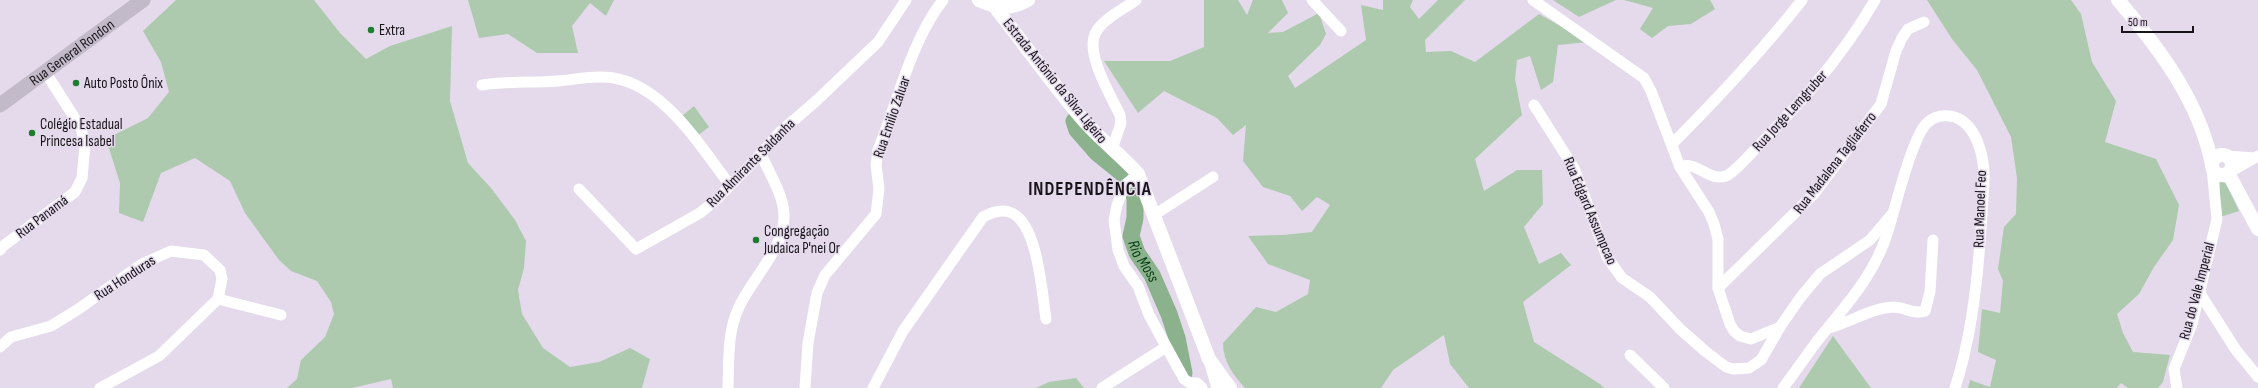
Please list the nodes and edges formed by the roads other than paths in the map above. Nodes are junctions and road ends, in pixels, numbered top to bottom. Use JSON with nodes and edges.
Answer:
{"nodes":[{"id":1,"x":143,"y":0,"type":"edge"},
{"id":2,"x":906,"y":0,"type":"edge"},
{"id":3,"x":943,"y":0,"type":"edge"},
{"id":4,"x":979,"y":0,"type":"edge"},
{"id":5,"x":1028,"y":0,"type":"edge"},
{"id":6,"x":1136,"y":0,"type":"edge"},
{"id":7,"x":1312,"y":0,"type":"edge"},
{"id":8,"x":1533,"y":0,"type":"edge"},
{"id":9,"x":1802,"y":0,"type":"edge"},
{"id":10,"x":1875,"y":0,"type":"edge"},
{"id":11,"x":2118,"y":0,"type":"edge"},
{"id":12,"x":995,"y":7,"type":"junction"},
{"id":13,"x":1924,"y":22,"type":"dead end"},
{"id":14,"x":1341,"y":31,"type":"dead end"},
{"id":15,"x":46,"y":73,"type":"junction"},
{"id":16,"x":482,"y":84,"type":"dead end"},
{"id":17,"x":0,"y":105,"type":"edge"},
{"id":18,"x":1534,"y":105,"type":"dead end"},
{"id":19,"x":1672,"y":144,"type":"junction"},
{"id":20,"x":1112,"y":149,"type":"junction"},
{"id":21,"x":761,"y":154,"type":"junction"},
{"id":22,"x":2256,"y":157,"type":"edge"},
{"id":23,"x":2224,"y":165,"type":"junction"},
{"id":24,"x":1680,"y":167,"type":"junction"},
{"id":25,"x":1138,"y":174,"type":"junction"},
{"id":26,"x":1213,"y":177,"type":"dead end"},
{"id":27,"x":730,"y":185,"type":"junction"},
{"id":28,"x":579,"y":189,"type":"dead end"},
{"id":29,"x":1893,"y":213,"type":"junction"},
{"id":30,"x":1154,"y":215,"type":"junction"},
{"id":31,"x":2258,"y":229,"type":"edge"},
{"id":32,"x":1933,"y":240,"type":"dead end"},
{"id":33,"x":0,"y":250,"type":"edge"},
{"id":34,"x":1718,"y":288,"type":"junction"},
{"id":35,"x":2199,"y":292,"type":"junction"},
{"id":36,"x":218,"y":299,"type":"junction"},
{"id":37,"x":281,"y":314,"type":"dead end"},
{"id":38,"x":1046,"y":319,"type":"dead end"},
{"id":39,"x":1780,"y":327,"type":"junction"},
{"id":40,"x":1829,"y":328,"type":"junction"},
{"id":41,"x":0,"y":347,"type":"edge"},
{"id":42,"x":1166,"y":348,"type":"junction"},
{"id":43,"x":1630,"y":355,"type":"dead end"},
{"id":44,"x":1209,"y":359,"type":"junction"},
{"id":45,"x":2258,"y":377,"type":"edge"},
{"id":46,"x":100,"y":388,"type":"edge"},
{"id":47,"x":728,"y":388,"type":"edge"},
{"id":48,"x":805,"y":388,"type":"edge"},
{"id":49,"x":873,"y":388,"type":"edge"},
{"id":50,"x":1102,"y":388,"type":"edge"},
{"id":51,"x":1202,"y":388,"type":"edge"},
{"id":52,"x":1217,"y":388,"type":"edge"},
{"id":53,"x":1230,"y":388,"type":"edge"},
{"id":54,"x":1664,"y":388,"type":"edge"},
{"id":55,"x":1783,"y":388,"type":"edge"},
{"id":56,"x":1955,"y":388,"type":"edge"},
{"id":57,"x":2177,"y":388,"type":"edge"}],
"edges":[{"from":1,"to":15,"type":"main road","name":"Rua General Rondon"},
{"from":2,"to":21,"type":"street","name":"Rua Almirante Saldanha"},
{"from":3,"to":48,"type":"street","name":"Rua Emilio Zaluar"},
{"from":4,"to":12,"type":"street"},
{"from":5,"to":12,"type":"street"},
{"from":6,"to":20,"type":"street"},
{"from":7,"to":14,"type":"street"},
{"from":8,"to":19,"type":"street"},
{"from":9,"to":19,"type":"street"},
{"from":10,"to":24,"type":"street","name":"Rua Jorge Lemgruber"},
{"from":11,"to":23,"type":"street"},
{"from":12,"to":20,"type":"street","name":"Estrada Antônio da Silva Ligeiro"},
{"from":13,"to":34,"type":"street","name":"Rua Madalena Tagliaferro"},
{"from":15,"to":17,"type":"main road","name":"Rua General Rondon"},
{"from":15,"to":33,"type":"street","name":"Rua Panamá"},
{"from":16,"to":27,"type":"street"},
{"from":18,"to":39,"type":"street","name":"Rua Edgard Assumpcao"},
{"from":19,"to":24,"type":"street"},
{"from":20,"to":25,"type":"street","name":"Estrada Antônio da Silva Ligeiro"},
{"from":21,"to":27,"type":"street","name":"Rua Almirante Saldanha"},
{"from":21,"to":47,"type":"street"},
{"from":22,"to":23,"type":"street"},
{"from":23,"to":31,"type":"street"},
{"from":23,"to":35,"type":"street","name":"Rua do Vale Imperial"},
{"from":24,"to":34,"type":"street"},
{"from":25,"to":30,"type":"street","name":"Estrada Antônio da Silva Ligeiro"},
{"from":25,"to":42,"type":"street"},
{"from":26,"to":30,"type":"street"},
{"from":27,"to":28,"type":"street","name":"Rua Almirante Saldanha"},
{"from":29,"to":39,"type":"street","name":"Rua Edgard Assumpcao"},
{"from":29,"to":40,"type":"street"},
{"from":29,"to":56,"type":"street","name":"Rua Manoel Feo"},
{"from":30,"to":44,"type":"street","name":"Estrada Antônio da Silva Ligeiro"},
{"from":32,"to":40,"type":"street"},
{"from":34,"to":39,"type":"street"},
{"from":35,"to":45,"type":"street"},
{"from":35,"to":57,"type":"street","name":"Rua do Vale Imperial"},
{"from":36,"to":37,"type":"street"},
{"from":36,"to":41,"type":"street","name":"Rua Honduras"},
{"from":36,"to":46,"type":"street"},
{"from":38,"to":49,"type":"street"},
{"from":40,"to":55,"type":"street"},
{"from":42,"to":50,"type":"street"},
{"from":42,"to":51,"type":"street"},
{"from":43,"to":54,"type":"street"},
{"from":44,"to":52,"type":"street"},
{"from":44,"to":53,"type":"street","name":"Estrada Antônio da Silva Ligeiro"}]}
